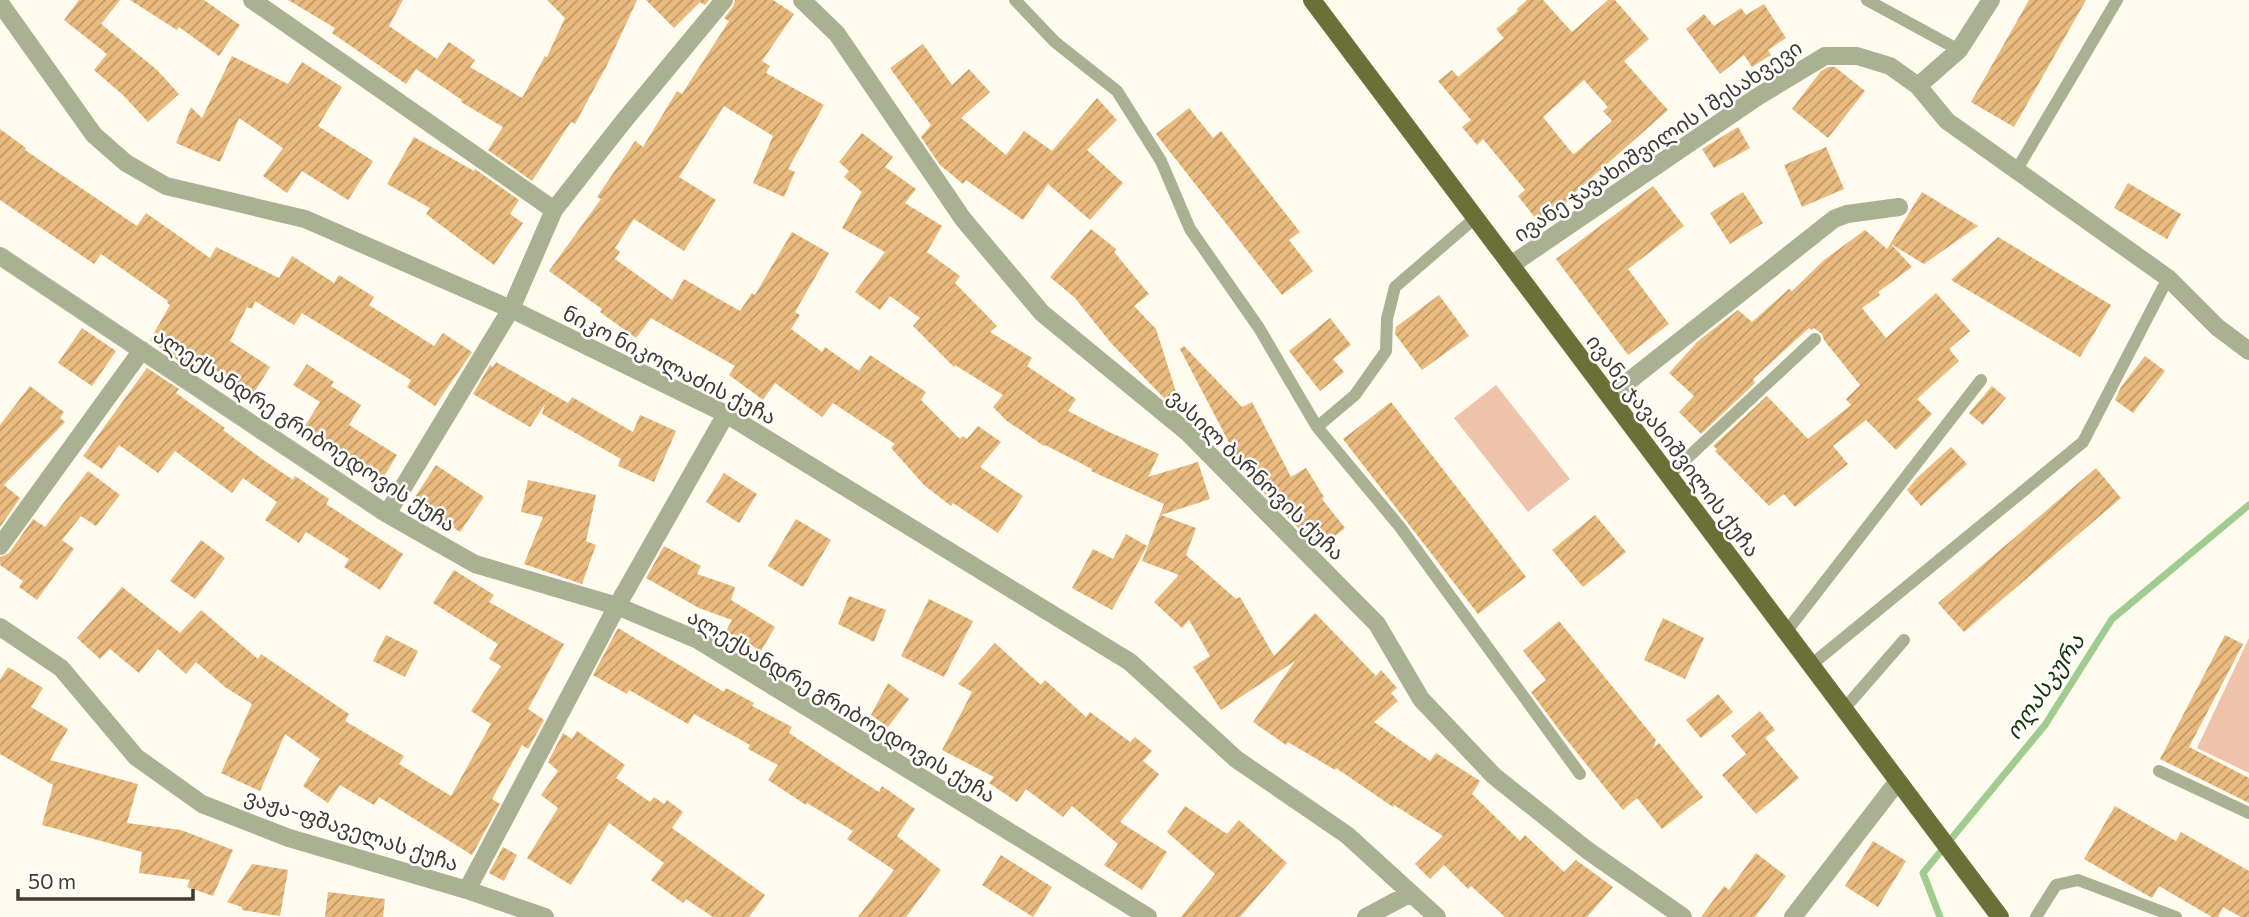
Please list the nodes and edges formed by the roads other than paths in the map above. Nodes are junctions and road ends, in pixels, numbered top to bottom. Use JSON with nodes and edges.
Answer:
{"nodes":[{"id":1,"x":253,"y":0,"type":"edge"},
{"id":2,"x":724,"y":0,"type":"edge"},
{"id":3,"x":802,"y":0,"type":"edge"},
{"id":4,"x":1015,"y":0,"type":"edge"},
{"id":5,"x":1312,"y":0,"type":"edge"},
{"id":6,"x":1867,"y":0,"type":"edge"},
{"id":7,"x":1991,"y":0,"type":"edge"},
{"id":8,"x":2117,"y":0,"type":"edge"},
{"id":9,"x":0,"y":3,"type":"edge"},
{"id":10,"x":1959,"y":50,"type":"junction"},
{"id":11,"x":1918,"y":86,"type":"junction"},
{"id":12,"x":2016,"y":172,"type":"junction"},
{"id":13,"x":1899,"y":207,"type":"dead end"},
{"id":14,"x":554,"y":210,"type":"junction"},
{"id":15,"x":1475,"y":218,"type":"junction"},
{"id":16,"x":0,"y":256,"type":"edge"},
{"id":17,"x":1511,"y":265,"type":"junction"},
{"id":18,"x":2168,"y":278,"type":"junction"},
{"id":19,"x":511,"y":309,"type":"junction"},
{"id":20,"x":1815,"y":340,"type":"dead end"},
{"id":21,"x":142,"y":350,"type":"junction"},
{"id":22,"x":2249,"y":351,"type":"edge"},
{"id":23,"x":1981,"y":380,"type":"dead end"},
{"id":24,"x":1610,"y":396,"type":"junction"},
{"id":25,"x":726,"y":414,"type":"junction"},
{"id":26,"x":1317,"y":427,"type":"junction"},
{"id":27,"x":1669,"y":475,"type":"junction"},
{"id":28,"x":387,"y":514,"type":"junction"},
{"id":29,"x":0,"y":546,"type":"edge"},
{"id":30,"x":617,"y":606,"type":"junction"},
{"id":31,"x":0,"y":627,"type":"edge"},
{"id":32,"x":1786,"y":632,"type":"junction"},
{"id":33,"x":1905,"y":640,"type":"dead end"},
{"id":34,"x":1811,"y":665,"type":"junction"},
{"id":35,"x":1844,"y":709,"type":"junction"},
{"id":36,"x":2159,"y":771,"type":"dead end"},
{"id":37,"x":1580,"y":774,"type":"dead end"},
{"id":38,"x":1898,"y":781,"type":"junction"},
{"id":39,"x":2249,"y":813,"type":"edge"},
{"id":40,"x":467,"y":890,"type":"junction"},
{"id":41,"x":1410,"y":893,"type":"junction"},
{"id":42,"x":545,"y":917,"type":"edge"},
{"id":43,"x":1148,"y":917,"type":"edge"},
{"id":44,"x":1366,"y":917,"type":"edge"},
{"id":45,"x":1437,"y":917,"type":"edge"},
{"id":46,"x":1683,"y":917,"type":"edge"},
{"id":47,"x":1793,"y":917,"type":"edge"},
{"id":48,"x":2000,"y":917,"type":"edge"},
{"id":49,"x":2036,"y":917,"type":"edge"},
{"id":50,"x":2176,"y":917,"type":"edge"}],
"edges":[{"from":1,"to":14,"type":"street"},
{"from":2,"to":14,"type":"street"},
{"from":3,"to":46,"type":"street","name":"ვასილ ბარნოვის ქუჩა"},
{"from":4,"to":26,"type":"lane"},
{"from":5,"to":15,"type":"main road","name":"ივანე ჯავახიშვილის ქუჩა"},
{"from":6,"to":10,"type":"lane"},
{"from":7,"to":10,"type":"street"},
{"from":8,"to":12,"type":"lane"},
{"from":9,"to":19,"type":"street","name":"ნიკო ნიკოლაძის ქუჩა"},
{"from":10,"to":11,"type":"street"},
{"from":11,"to":12,"type":"street","name":"ივანე ჯავახიშვილის I შესახვევი"},
{"from":11,"to":17,"type":"street","name":"ივანე ჯავახიშვილის I შესახვევი"},
{"from":12,"to":18,"type":"street","name":"ივანე ჯავახიშვილის I შესახვევი"},
{"from":13,"to":24,"type":"street"},
{"from":14,"to":19,"type":"street"},
{"from":15,"to":17,"type":"main road","name":"ივანე ჯავახიშვილის ქუჩა"},
{"from":15,"to":26,"type":"lane"},
{"from":16,"to":21,"type":"street","name":"ალექსანდრე გრიბოედოვის ქუჩა"},
{"from":17,"to":24,"type":"main road","name":"ივანე ჯავახიშვილის ქუჩა"},
{"from":18,"to":22,"type":"street","name":"ივანე ჯავახიშვილის I შესახვევი"},
{"from":18,"to":34,"type":"lane"},
{"from":19,"to":25,"type":"street","name":"ნიკო ნიკოლაძის ქუჩა"},
{"from":19,"to":28,"type":"street"},
{"from":20,"to":27,"type":"lane"},
{"from":21,"to":28,"type":"street","name":"ალექსანდრე გრიბოედოვის ქუჩა"},
{"from":21,"to":29,"type":"street"},
{"from":23,"to":32,"type":"lane"},
{"from":24,"to":27,"type":"main road","name":"ივანე ჯავახიშვილის ქუჩა"},
{"from":25,"to":30,"type":"street"},
{"from":25,"to":41,"type":"street","name":"ნიკო ნიკოლაძის ქუჩა"},
{"from":26,"to":37,"type":"lane"},
{"from":27,"to":32,"type":"main road","name":"ივანე ჯავახიშვილის ქუჩა"},
{"from":28,"to":30,"type":"street","name":"ალექსანდრე გრიბოედოვის ქუჩა"},
{"from":30,"to":40,"type":"street"},
{"from":30,"to":43,"type":"street","name":"ალექსანდრე გრიბოედოვის ქუჩა"},
{"from":31,"to":40,"type":"street","name":"ვაჟა-ფშაველას ქუჩა"},
{"from":32,"to":34,"type":"main road","name":"ივანე ჯავახიშვილის ქუჩა"},
{"from":33,"to":35,"type":"lane"},
{"from":34,"to":35,"type":"main road","name":"ივანე ჯავახიშვილის ქუჩა"},
{"from":35,"to":38,"type":"main road","name":"ივანე ჯავახიშვილის ქუჩა"},
{"from":36,"to":39,"type":"lane"},
{"from":38,"to":47,"type":"street"},
{"from":38,"to":48,"type":"main road","name":"ივანე ჯავახიშვილის ქუჩა"},
{"from":40,"to":42,"type":"street","name":"ვაჟა-ფშაველას ქუჩა"},
{"from":41,"to":44,"type":"street"},
{"from":41,"to":45,"type":"street"},
{"from":49,"to":50,"type":"lane"}]}
